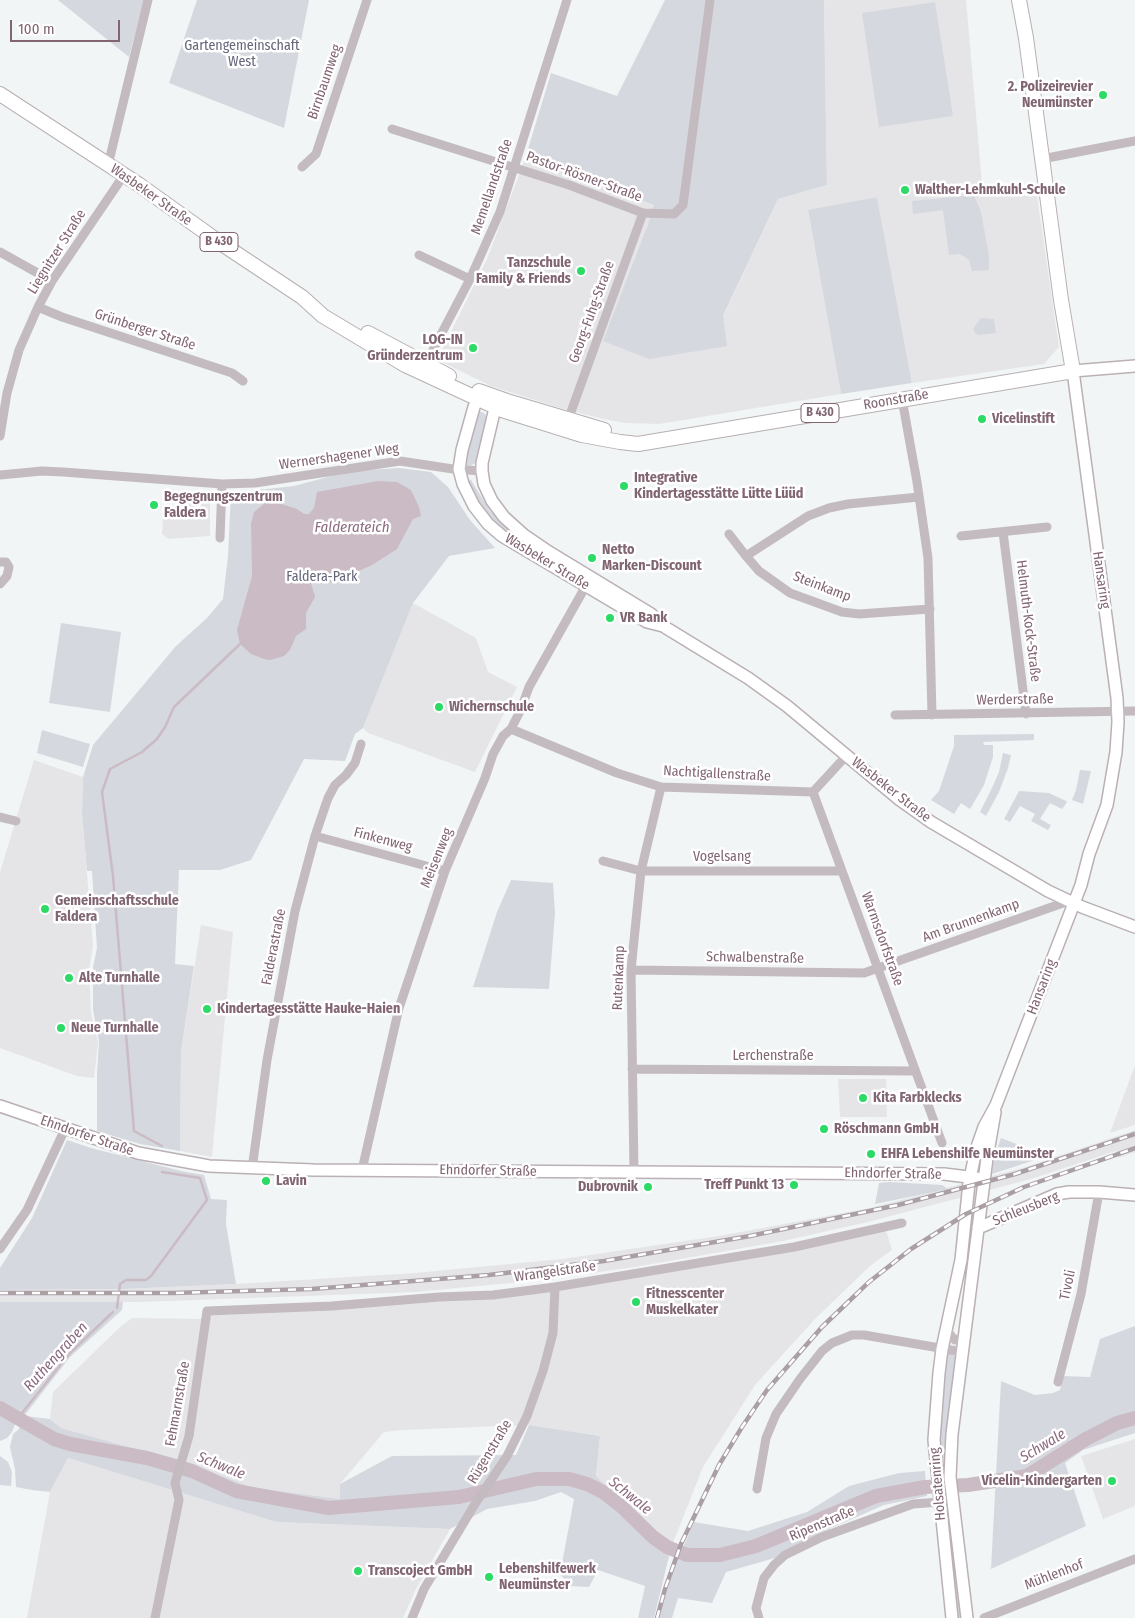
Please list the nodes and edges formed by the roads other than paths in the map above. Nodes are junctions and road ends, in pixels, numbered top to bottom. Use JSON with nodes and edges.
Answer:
{"nodes":[{"id":1,"x":148,"y":0,"type":"edge"},
{"id":2,"x":367,"y":0,"type":"edge"},
{"id":3,"x":567,"y":0,"type":"edge"},
{"id":4,"x":710,"y":0,"type":"edge"},
{"id":5,"x":1019,"y":0,"type":"edge"},
{"id":6,"x":1026,"y":0,"type":"edge"},
{"id":7,"x":1026,"y":38,"type":"junction"},
{"id":8,"x":0,"y":94,"type":"edge"},
{"id":9,"x":392,"y":129,"type":"dead end"},
{"id":10,"x":1135,"y":141,"type":"edge"},
{"id":11,"x":1042,"y":159,"type":"junction"},
{"id":12,"x":106,"y":163,"type":"junction"},
{"id":13,"x":302,"y":167,"type":"dead end"},
{"id":14,"x":515,"y":167,"type":"junction"},
{"id":15,"x":124,"y":175,"type":"junction"},
{"id":16,"x":643,"y":213,"type":"junction"},
{"id":17,"x":0,"y":252,"type":"edge"},
{"id":18,"x":419,"y":255,"type":"dead end"},
{"id":19,"x":470,"y":279,"type":"junction"},
{"id":20,"x":52,"y":281,"type":"junction"},
{"id":21,"x":38,"y":307,"type":"junction"},
{"id":22,"x":1135,"y":366,"type":"edge"},
{"id":23,"x":423,"y":369,"type":"junction"},
{"id":24,"x":1073,"y":372,"type":"junction"},
{"id":25,"x":243,"y":380,"type":"dead end"},
{"id":26,"x":4,"y":393,"type":"edge"},
{"id":27,"x":488,"y":399,"type":"junction"},
{"id":28,"x":902,"y":399,"type":"junction"},
{"id":29,"x":568,"y":420,"type":"junction"},
{"id":30,"x":0,"y":436,"type":"edge"},
{"id":31,"x":657,"y":440,"type":"junction"},
{"id":32,"x":459,"y":469,"type":"junction"},
{"id":33,"x":482,"y":470,"type":"junction"},
{"id":34,"x":0,"y":475,"type":"edge"},
{"id":35,"x":222,"y":484,"type":"junction"},
{"id":36,"x":919,"y":497,"type":"junction"},
{"id":37,"x":1047,"y":527,"type":"dead end"},
{"id":38,"x":1003,"y":532,"type":"junction"},
{"id":39,"x":729,"y":534,"type":"dead end"},
{"id":40,"x":961,"y":536,"type":"dead end"},
{"id":41,"x":220,"y":538,"type":"dead end"},
{"id":42,"x":746,"y":556,"type":"junction"},
{"id":43,"x":0,"y":562,"type":"edge"},
{"id":44,"x":588,"y":582,"type":"junction"},
{"id":45,"x":0,"y":584,"type":"edge"},
{"id":46,"x":930,"y":609,"type":"junction"},
{"id":47,"x":1118,"y":711,"type":"junction"},
{"id":48,"x":1135,"y":711,"type":"edge"},
{"id":49,"x":895,"y":714,"type":"dead end"},
{"id":50,"x":1026,"y":714,"type":"junction"},
{"id":51,"x":932,"y":715,"type":"junction"},
{"id":52,"x":511,"y":729,"type":"junction"},
{"id":53,"x":361,"y":744,"type":"dead end"},
{"id":54,"x":846,"y":755,"type":"junction"},
{"id":55,"x":661,"y":787,"type":"junction"},
{"id":56,"x":813,"y":792,"type":"junction"},
{"id":57,"x":0,"y":817,"type":"edge"},
{"id":58,"x":16,"y":821,"type":"dead end"},
{"id":59,"x":315,"y":836,"type":"junction"},
{"id":60,"x":603,"y":862,"type":"dead end"},
{"id":61,"x":445,"y":871,"type":"junction"},
{"id":62,"x":641,"y":871,"type":"junction"},
{"id":63,"x":842,"y":871,"type":"junction"},
{"id":64,"x":1074,"y":904,"type":"junction"},
{"id":65,"x":1135,"y":927,"type":"edge"},
{"id":66,"x":878,"y":969,"type":"junction"},
{"id":67,"x":630,"y":970,"type":"junction"},
{"id":68,"x":632,"y":1069,"type":"junction"},
{"id":69,"x":914,"y":1071,"type":"junction"},
{"id":70,"x":996,"y":1105,"type":"junction"},
{"id":71,"x":0,"y":1106,"type":"edge"},
{"id":72,"x":65,"y":1129,"type":"junction"},
{"id":73,"x":942,"y":1143,"type":"dead end"},
{"id":74,"x":252,"y":1169,"type":"junction"},
{"id":75,"x":362,"y":1170,"type":"junction"},
{"id":76,"x":634,"y":1173,"type":"junction"},
{"id":77,"x":970,"y":1177,"type":"junction"},
{"id":78,"x":984,"y":1179,"type":"junction"},
{"id":79,"x":1099,"y":1192,"type":"junction"},
{"id":80,"x":1135,"y":1194,"type":"edge"},
{"id":81,"x":902,"y":1223,"type":"dead end"},
{"id":82,"x":978,"y":1227,"type":"junction"},
{"id":83,"x":0,"y":1249,"type":"edge"},
{"id":84,"x":555,"y":1287,"type":"junction"},
{"id":85,"x":206,"y":1311,"type":"joint"},
{"id":86,"x":947,"y":1329,"type":"junction"},
{"id":87,"x":964,"y":1339,"type":"junction"},
{"id":88,"x":942,"y":1349,"type":"junction"},
{"id":89,"x":963,"y":1352,"type":"junction"},
{"id":90,"x":1058,"y":1382,"type":"dead end"},
{"id":91,"x":757,"y":1489,"type":"dead end"},
{"id":92,"x":939,"y":1498,"type":"junction"},
{"id":93,"x":1135,"y":1558,"type":"edge"},
{"id":94,"x":155,"y":1618,"type":"edge"},
{"id":95,"x":412,"y":1618,"type":"edge"},
{"id":96,"x":759,"y":1618,"type":"edge"},
{"id":97,"x":952,"y":1618,"type":"edge"},
{"id":98,"x":967,"y":1618,"type":"edge"},
{"id":99,"x":984,"y":1618,"type":"edge"}],
"edges":[{"from":1,"to":12,"type":"street"},
{"from":2,"to":13,"type":"street","name":"Birnbaumweg"},
{"from":3,"to":14,"type":"street","name":"Memellandstraße"},
{"from":4,"to":16,"type":"street","name":"Pastor-Rösner-Straße"},
{"from":5,"to":7,"type":"main road","name":"Hansaring"},
{"from":6,"to":7,"type":"main road","name":"Hansaring"},
{"from":7,"to":11,"type":"main road","name":"Hansaring"},
{"from":8,"to":12,"type":"main road","name":"Wasbeker Straße","number":"B 430"},
{"from":9,"to":14,"type":"street","name":"Pastor-Rösner-Straße"},
{"from":10,"to":11,"type":"street"},
{"from":11,"to":24,"type":"main road","name":"Hansaring"},
{"from":12,"to":15,"type":"main road","name":"Wasbeker Straße","number":"B 430"},
{"from":14,"to":16,"type":"street","name":"Pastor-Rösner-Straße"},
{"from":14,"to":19,"type":"street","name":"Memellandstraße"},
{"from":15,"to":20,"type":"street","name":"Liegnitzer Straße"},
{"from":15,"to":23,"type":"main road","name":"Wasbeker Straße","number":"B 430"},
{"from":16,"to":29,"type":"street","name":"Georg-Fuhg-Straße"},
{"from":17,"to":20,"type":"street"},
{"from":18,"to":19,"type":"street"},
{"from":19,"to":23,"type":"street","name":"Memellandstraße"},
{"from":20,"to":21,"type":"street","name":"Liegnitzer Straße"},
{"from":21,"to":25,"type":"street","name":"Grünberger Straße"},
{"from":21,"to":26,"type":"street","name":"Liegnitzer Straße"},
{"from":22,"to":24,"type":"street","name":"Roonstraße"},
{"from":23,"to":27,"type":"main road","name":"Wasbeker Straße","number":"B 430"},
{"from":24,"to":28,"type":"main road","name":"Roonstraße","number":"B 430"},
{"from":24,"to":47,"type":"street","name":"Hansaring"},
{"from":26,"to":30,"type":"street","name":"Liegnitzer Straße"},
{"from":27,"to":29,"type":"main road","name":"Roonstraße","number":"B 430"},
{"from":27,"to":31,"type":"main road","name":"Roonstraße","number":"B 430"},
{"from":27,"to":32,"type":"street"},
{"from":27,"to":33,"type":"street","name":"Wasbeker Straße"},
{"from":28,"to":31,"type":"main road","name":"Roonstraße","number":"B 430"},
{"from":28,"to":36,"type":"street"},
{"from":29,"to":31,"type":"main road","name":"Roonstraße","number":"B 430"},
{"from":32,"to":33,"type":"street"},
{"from":32,"to":35,"type":"street","name":"Wernershagener Weg"},
{"from":32,"to":44,"type":"street","name":"Wasbeker Straße"},
{"from":33,"to":44,"type":"street","name":"Wasbeker Straße"},
{"from":34,"to":35,"type":"street","name":"Wernershagener Weg"},
{"from":35,"to":41,"type":"street"},
{"from":36,"to":42,"type":"street"},
{"from":36,"to":46,"type":"street"},
{"from":37,"to":38,"type":"street"},
{"from":38,"to":40,"type":"street"},
{"from":38,"to":50,"type":"street","name":"Helmuth-Kock-Straße"},
{"from":39,"to":42,"type":"street","name":"Steinkamp"},
{"from":42,"to":46,"type":"street","name":"Steinkamp"},
{"from":43,"to":45,"type":"street"},
{"from":44,"to":52,"type":"street","name":"Meisenweg"},
{"from":44,"to":54,"type":"street","name":"Wasbeker Straße"},
{"from":46,"to":51,"type":"street"},
{"from":47,"to":48,"type":"street","name":"Werderstraße"},
{"from":47,"to":50,"type":"street","name":"Werderstraße"},
{"from":47,"to":64,"type":"street","name":"Hansaring"},
{"from":49,"to":51,"type":"street","name":"Werderstraße"},
{"from":50,"to":51,"type":"street","name":"Werderstraße"},
{"from":52,"to":55,"type":"street","name":"Nachtigallenstraße"},
{"from":52,"to":61,"type":"street","name":"Meisenweg"},
{"from":53,"to":59,"type":"street","name":"Falderastraße"},
{"from":54,"to":56,"type":"street"},
{"from":54,"to":64,"type":"street","name":"Wasbeker Straße"},
{"from":55,"to":56,"type":"street","name":"Nachtigallenstraße"},
{"from":55,"to":62,"type":"street","name":"Rutenkamp"},
{"from":56,"to":63,"type":"street","name":"Warmsdorfstraße"},
{"from":57,"to":58,"type":"street"},
{"from":59,"to":61,"type":"street","name":"Finkenweg"},
{"from":59,"to":74,"type":"street","name":"Falderastraße"},
{"from":60,"to":62,"type":"street","name":"Vogelsang"},
{"from":61,"to":75,"type":"street","name":"Meisenweg"},
{"from":62,"to":63,"type":"street","name":"Vogelsang"},
{"from":62,"to":67,"type":"street","name":"Rutenkamp"},
{"from":63,"to":66,"type":"street","name":"Warmsdorfstraße"},
{"from":64,"to":65,"type":"street","name":"Wasbeker Straße"},
{"from":64,"to":66,"type":"street","name":"Am Brunnenkamp"},
{"from":64,"to":70,"type":"street","name":"Hansaring"},
{"from":66,"to":67,"type":"street","name":"Schwalbenstraße"},
{"from":66,"to":69,"type":"street","name":"Warmsdorfstraße"},
{"from":67,"to":68,"type":"street","name":"Rutenkamp"},
{"from":68,"to":69,"type":"street","name":"Lerchenstraße"},
{"from":68,"to":76,"type":"street","name":"Rutenkamp"},
{"from":69,"to":73,"type":"street","name":"Warmsdorfstraße"},
{"from":70,"to":77,"type":"street","name":"Hansaring"},
{"from":70,"to":78,"type":"street","name":"Hansaring"},
{"from":71,"to":72,"type":"street","name":"Ehndorfer Straße"},
{"from":72,"to":74,"type":"street","name":"Ehndorfer Straße"},
{"from":72,"to":83,"type":"street"},
{"from":74,"to":75,"type":"street","name":"Ehndorfer Straße"},
{"from":75,"to":76,"type":"street","name":"Ehndorfer Straße"},
{"from":76,"to":77,"type":"street","name":"Ehndorfer Straße"},
{"from":77,"to":78,"type":"street","name":"Ehndorfer Straße"},
{"from":77,"to":86,"type":"street","name":"Holsatenring"},
{"from":78,"to":82,"type":"street","name":"Holsatenring"},
{"from":79,"to":80,"type":"street","name":"Schleusberg"},
{"from":79,"to":82,"type":"street","name":"Schleusberg"},
{"from":79,"to":90,"type":"street","name":"Tivoli"},
{"from":81,"to":84,"type":"street","name":"Wrangelstraße"},
{"from":82,"to":87,"type":"street","name":"Holsatenring"},
{"from":84,"to":85,"type":"street","name":"Wrangelstraße"},
{"from":84,"to":95,"type":"street","name":"Rügenstraße"},
{"from":85,"to":94,"type":"street","name":"Fehmarnstraße"},
{"from":86,"to":87,"type":"street"},
{"from":86,"to":88,"type":"street","name":"Holsatenring"},
{"from":87,"to":89,"type":"street","name":"Holsatenring"},
{"from":88,"to":89,"type":"street"},
{"from":88,"to":91,"type":"street"},
{"from":88,"to":92,"type":"street","name":"Holsatenring"},
{"from":89,"to":98,"type":"street","name":"Holsatenring"},
{"from":92,"to":96,"type":"street","name":"Ripenstraße"},
{"from":92,"to":97,"type":"street","name":"Holsatenring"},
{"from":93,"to":99,"type":"street","name":"Mühlenhof"}]}
